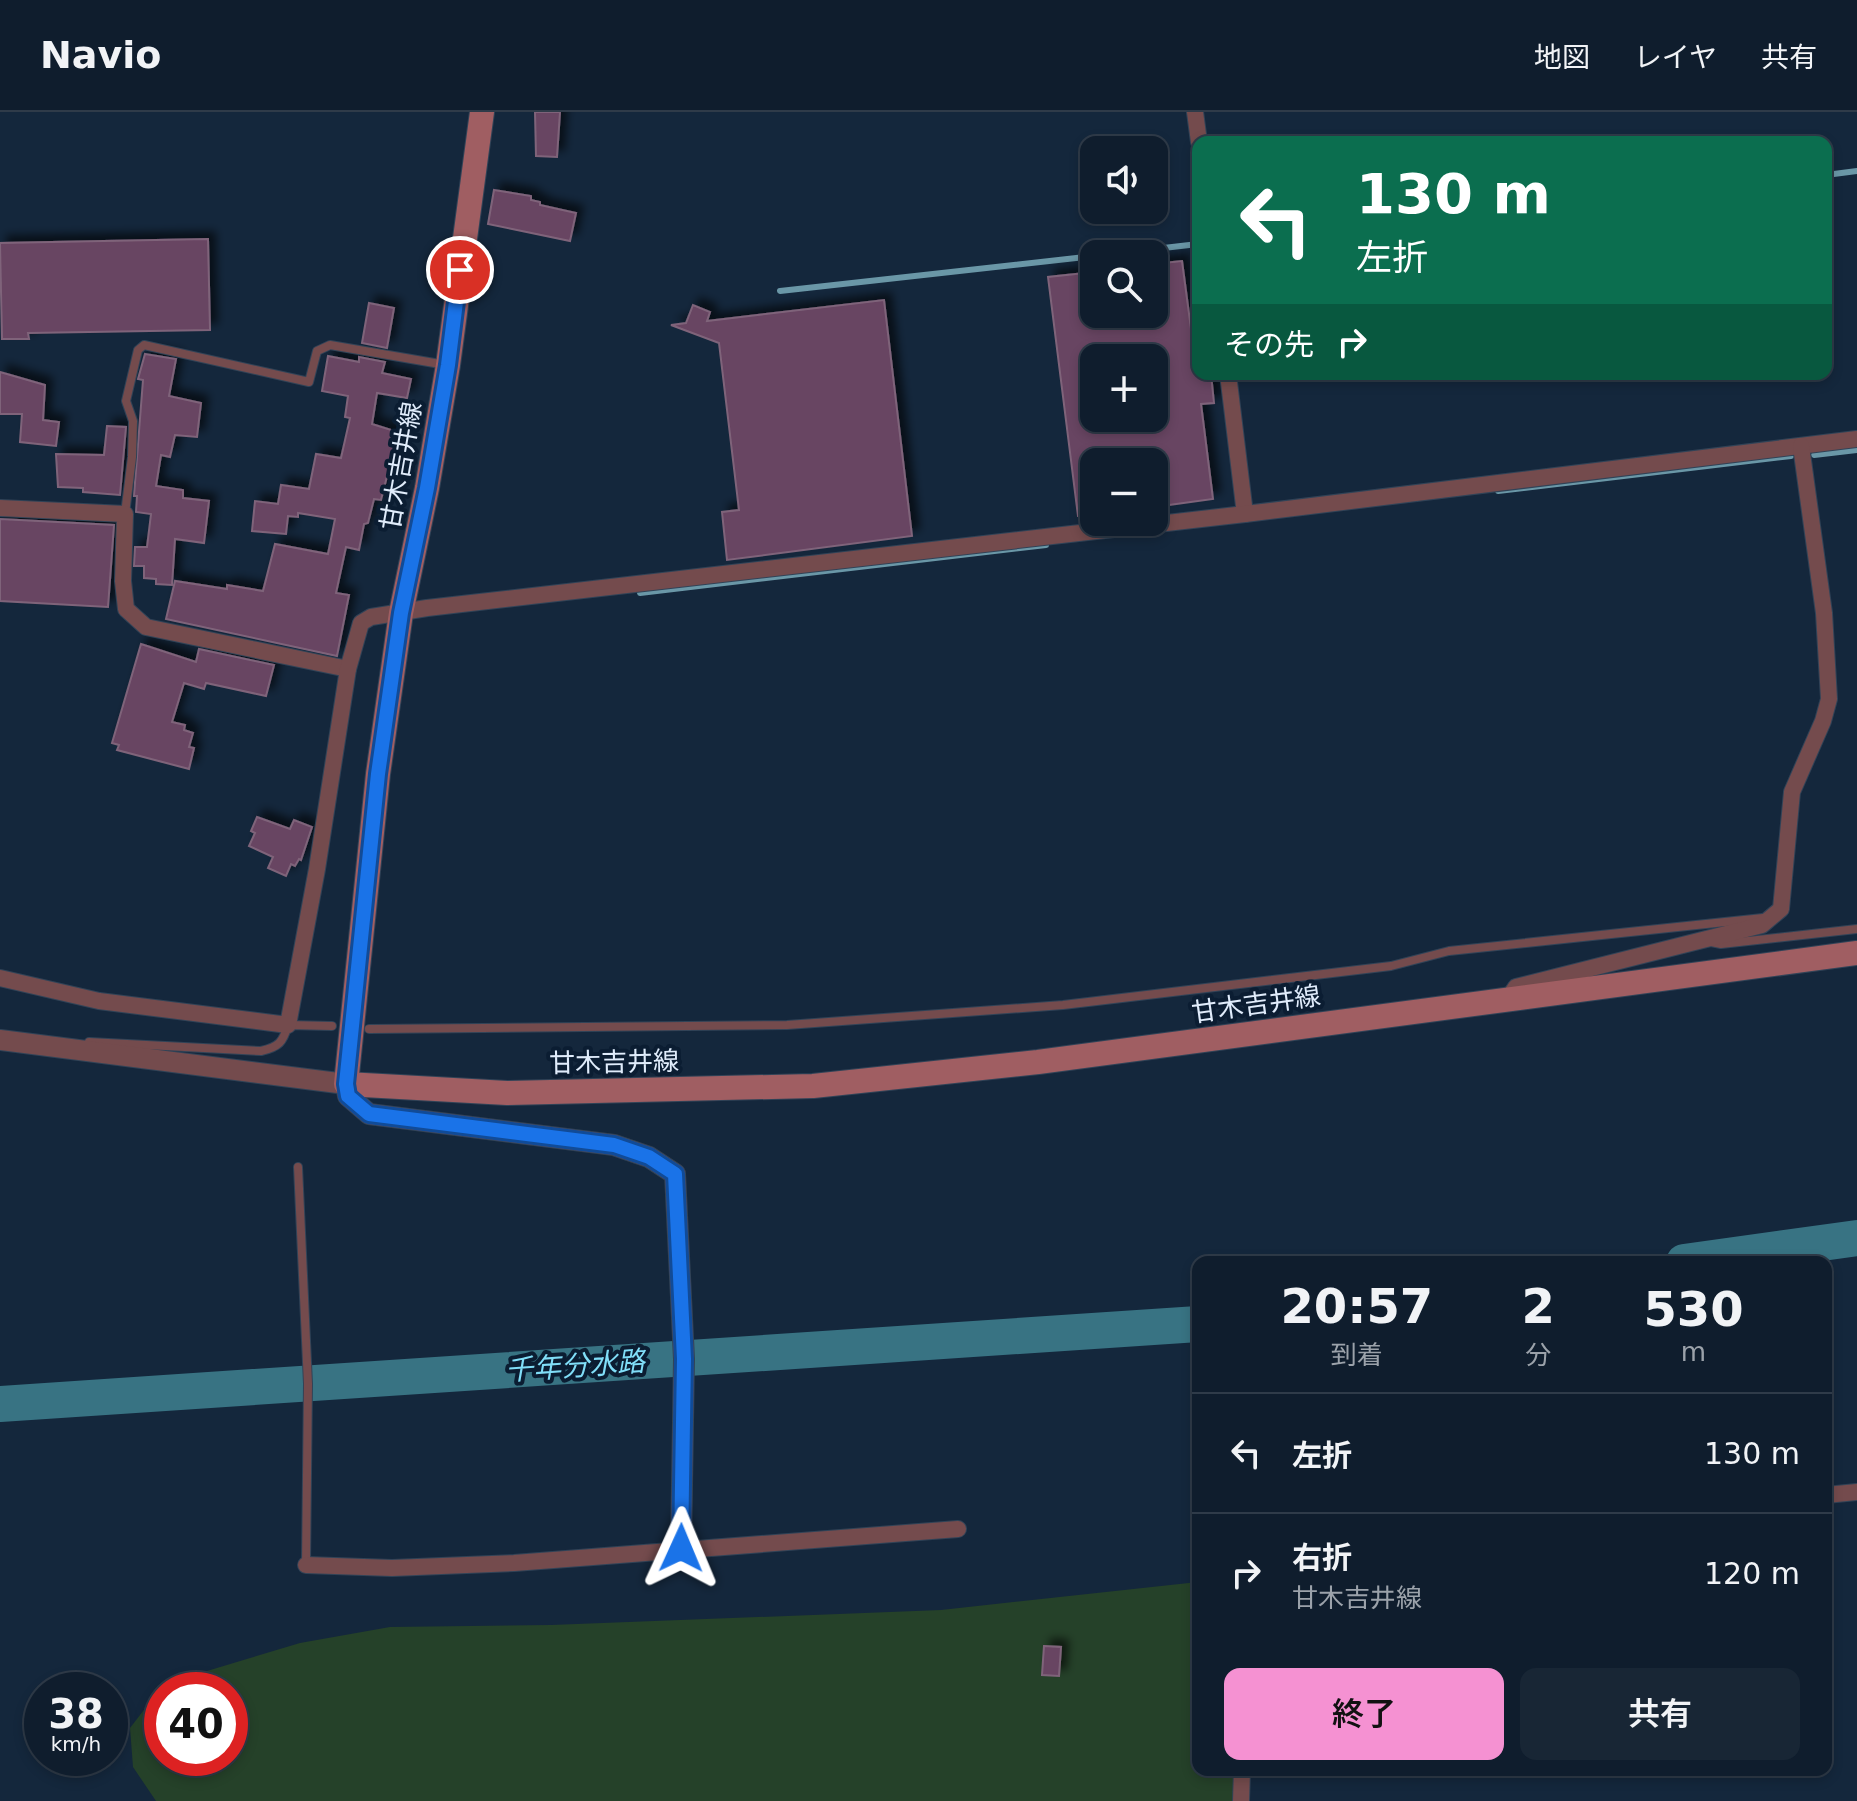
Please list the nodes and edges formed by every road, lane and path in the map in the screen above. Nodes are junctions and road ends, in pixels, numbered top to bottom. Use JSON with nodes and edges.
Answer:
{"nodes":[{"id":1,"x":482,"y":112,"type":"edge"},
{"id":2,"x":1195,"y":112,"type":"edge"},
{"id":3,"x":1198,"y":136,"type":"edge"},
{"id":4,"x":448,"y":365,"type":"junction"},
{"id":5,"x":1229,"y":380,"type":"edge"},
{"id":6,"x":1857,"y":439,"type":"edge"},
{"id":7,"x":1801,"y":446,"type":"junction"},
{"id":8,"x":0,"y":508,"type":"edge"},
{"id":9,"x":125,"y":514,"type":"junction"},
{"id":10,"x":1245,"y":514,"type":"junction"},
{"id":11,"x":401,"y":613,"type":"junction"},
{"id":12,"x":348,"y":669,"type":"junction"},
{"id":13,"x":1772,"y":917,"type":"junction"},
{"id":14,"x":1857,"y":929,"type":"edge"},
{"id":15,"x":1701,"y":940,"type":"junction"},
{"id":16,"x":1857,"y":953,"type":"edge"},
{"id":17,"x":0,"y":978,"type":"edge"},
{"id":18,"x":1509,"y":998,"type":"junction"},
{"id":19,"x":288,"y":1025,"type":"junction"},
{"id":20,"x":332,"y":1026,"type":"dead end"},
{"id":21,"x":369,"y":1029,"type":"dead end"},
{"id":22,"x":0,"y":1038,"type":"edge"},
{"id":23,"x":346,"y":1084,"type":"junction"},
{"id":24,"x":298,"y":1167,"type":"dead end"},
{"id":25,"x":1857,"y":1492,"type":"edge"},
{"id":26,"x":1832,"y":1494,"type":"edge"},
{"id":27,"x":958,"y":1529,"type":"dead end"},
{"id":28,"x":681,"y":1548,"type":"junction"},
{"id":29,"x":306,"y":1565,"type":"joint"},
{"id":30,"x":1242,"y":1776,"type":"edge"},
{"id":31,"x":1241,"y":1801,"type":"edge"}],
"edges":[{"from":1,"to":4,"type":"main road","name":"甘木吉井線"},
{"from":2,"to":3,"type":"street"},
{"from":4,"to":9,"type":"lane"},
{"from":4,"to":11,"type":"main road","name":"甘木吉井線"},
{"from":5,"to":10,"type":"street"},
{"from":6,"to":7,"type":"street"},
{"from":7,"to":10,"type":"street"},
{"from":7,"to":13,"type":"street"},
{"from":8,"to":9,"type":"street"},
{"from":9,"to":12,"type":"street"},
{"from":10,"to":11,"type":"street"},
{"from":11,"to":12,"type":"street"},
{"from":11,"to":23,"type":"main road","name":"甘木吉井線"},
{"from":12,"to":19,"type":"street"},
{"from":13,"to":15,"type":"street"},
{"from":13,"to":21,"type":"lane"},
{"from":14,"to":15,"type":"lane"},
{"from":15,"to":18,"type":"street"},
{"from":16,"to":18,"type":"main road","name":"甘木吉井線"},
{"from":17,"to":19,"type":"street"},
{"from":18,"to":23,"type":"main road","name":"甘木吉井線"},
{"from":19,"to":20,"type":"lane"},
{"from":19,"to":22,"type":"lane"},
{"from":22,"to":23,"type":"street"},
{"from":23,"to":28,"type":"street"},
{"from":24,"to":29,"type":"lane"},
{"from":25,"to":26,"type":"street"},
{"from":27,"to":28,"type":"street"},
{"from":28,"to":29,"type":"street"},
{"from":30,"to":31,"type":"street"}]}
